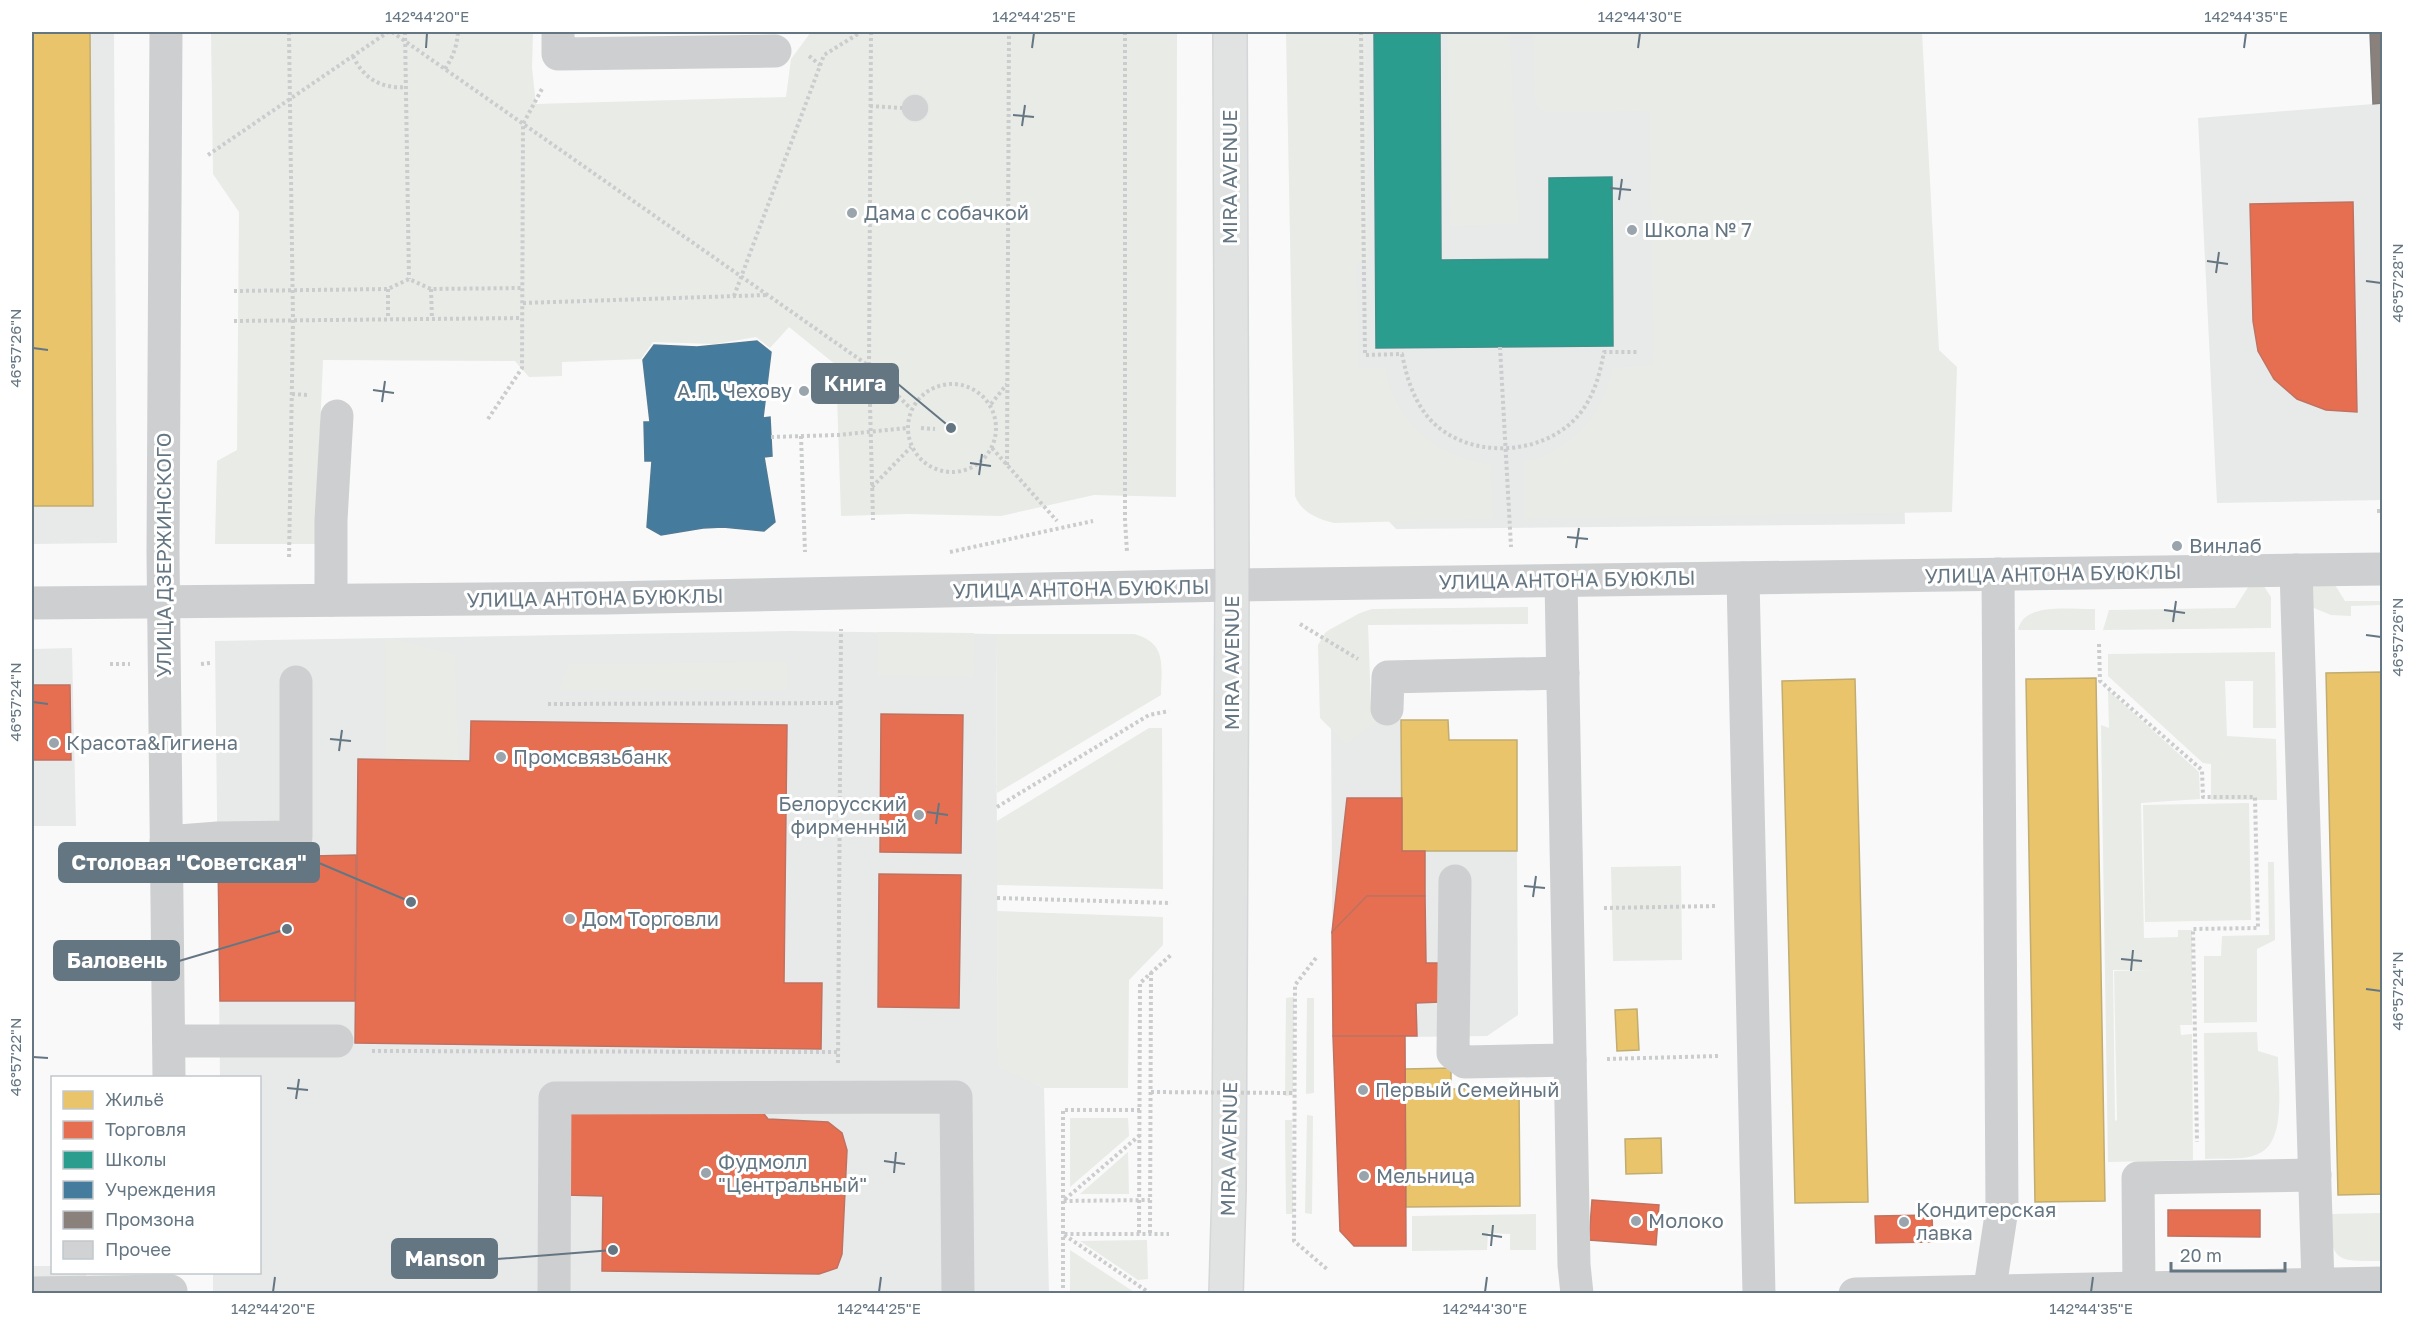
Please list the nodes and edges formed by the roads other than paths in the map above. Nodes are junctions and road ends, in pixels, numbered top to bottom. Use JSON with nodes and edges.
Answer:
{"nodes":[{"id":1,"x":166,"y":32,"type":"edge"},
{"id":2,"x":1230,"y":32,"type":"edge"},
{"id":3,"x":558,"y":43,"type":"edge"},
{"id":4,"x":775,"y":51,"type":"dead end"},
{"id":5,"x":337,"y":416,"type":"dead end"},
{"id":6,"x":2382,"y":569,"type":"edge"},
{"id":7,"x":2296,"y":570,"type":"junction"},
{"id":8,"x":1998,"y":574,"type":"junction"},
{"id":9,"x":1743,"y":578,"type":"junction"},
{"id":10,"x":1561,"y":581,"type":"junction"},
{"id":11,"x":1232,"y":585,"type":"junction"},
{"id":12,"x":331,"y":600,"type":"junction"},
{"id":13,"x":32,"y":603,"type":"edge"},
{"id":14,"x":164,"y":604,"type":"junction"},
{"id":15,"x":1563,"y":673,"type":"junction"},
{"id":16,"x":296,"y":682,"type":"dead end"},
{"id":17,"x":1388,"y":693,"type":"road end"},
{"id":18,"x":166,"y":842,"type":"junction"},
{"id":19,"x":1455,"y":881,"type":"dead end"},
{"id":20,"x":169,"y":1041,"type":"junction"},
{"id":21,"x":337,"y":1041,"type":"road end"},
{"id":22,"x":1570,"y":1060,"type":"junction"},
{"id":23,"x":170,"y":1076,"type":"edge"},
{"id":24,"x":2315,"y":1175,"type":"junction"},
{"id":25,"x":2382,"y":1283,"type":"edge"},
{"id":26,"x":2318,"y":1284,"type":"junction"},
{"id":27,"x":171,"y":1286,"type":"edge"},
{"id":28,"x":2139,"y":1288,"type":"junction"},
{"id":29,"x":1989,"y":1292,"type":"edge"},
{"id":30,"x":32,"y":1293,"type":"edge"},
{"id":31,"x":554,"y":1293,"type":"edge"},
{"id":32,"x":958,"y":1293,"type":"edge"},
{"id":33,"x":1226,"y":1293,"type":"edge"},
{"id":34,"x":1577,"y":1293,"type":"edge"},
{"id":35,"x":1759,"y":1293,"type":"edge"},
{"id":36,"x":1855,"y":1293,"type":"edge"}],
"edges":[{"from":1,"to":14,"type":"street","name":"УЛИЦА ДЗЕРЖИНСКОГО"},
{"from":2,"to":11,"type":"main road","name":"MIRA AVENUE"},
{"from":3,"to":4,"type":"street"},
{"from":5,"to":12,"type":"street"},
{"from":6,"to":7,"type":"street","name":"УЛИЦА АНТОНА БУЮКЛЫ"},
{"from":7,"to":8,"type":"street","name":"УЛИЦА АНТОНА БУЮКЛЫ"},
{"from":7,"to":24,"type":"street"},
{"from":8,"to":9,"type":"street","name":"УЛИЦА АНТОНА БУЮКЛЫ"},
{"from":8,"to":29,"type":"street"},
{"from":9,"to":10,"type":"street","name":"УЛИЦА АНТОНА БУЮКЛЫ"},
{"from":9,"to":35,"type":"street"},
{"from":10,"to":11,"type":"street","name":"УЛИЦА АНТОНА БУЮКЛЫ"},
{"from":10,"to":15,"type":"street"},
{"from":11,"to":12,"type":"street","name":"УЛИЦА АНТОНА БУЮКЛЫ"},
{"from":11,"to":33,"type":"main road","name":"MIRA AVENUE"},
{"from":12,"to":14,"type":"street","name":"УЛИЦА АНТОНА БУЮКЛЫ"},
{"from":13,"to":14,"type":"street","name":"УЛИЦА АНТОНА БУЮКЛЫ"},
{"from":14,"to":18,"type":"street","name":"УЛИЦА ДЗЕРЖИНСКОГО"},
{"from":15,"to":17,"type":"street"},
{"from":15,"to":22,"type":"street"},
{"from":16,"to":18,"type":"street"},
{"from":18,"to":20,"type":"street","name":"УЛИЦА ДЗЕРЖИНСКОГО"},
{"from":19,"to":22,"type":"street"},
{"from":20,"to":21,"type":"street"},
{"from":20,"to":23,"type":"street","name":"УЛИЦА ДЗЕРЖИНСКОГО"},
{"from":22,"to":34,"type":"street"},
{"from":24,"to":26,"type":"street"},
{"from":24,"to":28,"type":"street"},
{"from":25,"to":26,"type":"street"},
{"from":26,"to":28,"type":"street"},
{"from":27,"to":30,"type":"street"},
{"from":28,"to":29,"type":"street"},
{"from":29,"to":36,"type":"street"},
{"from":31,"to":32,"type":"street"}]}
